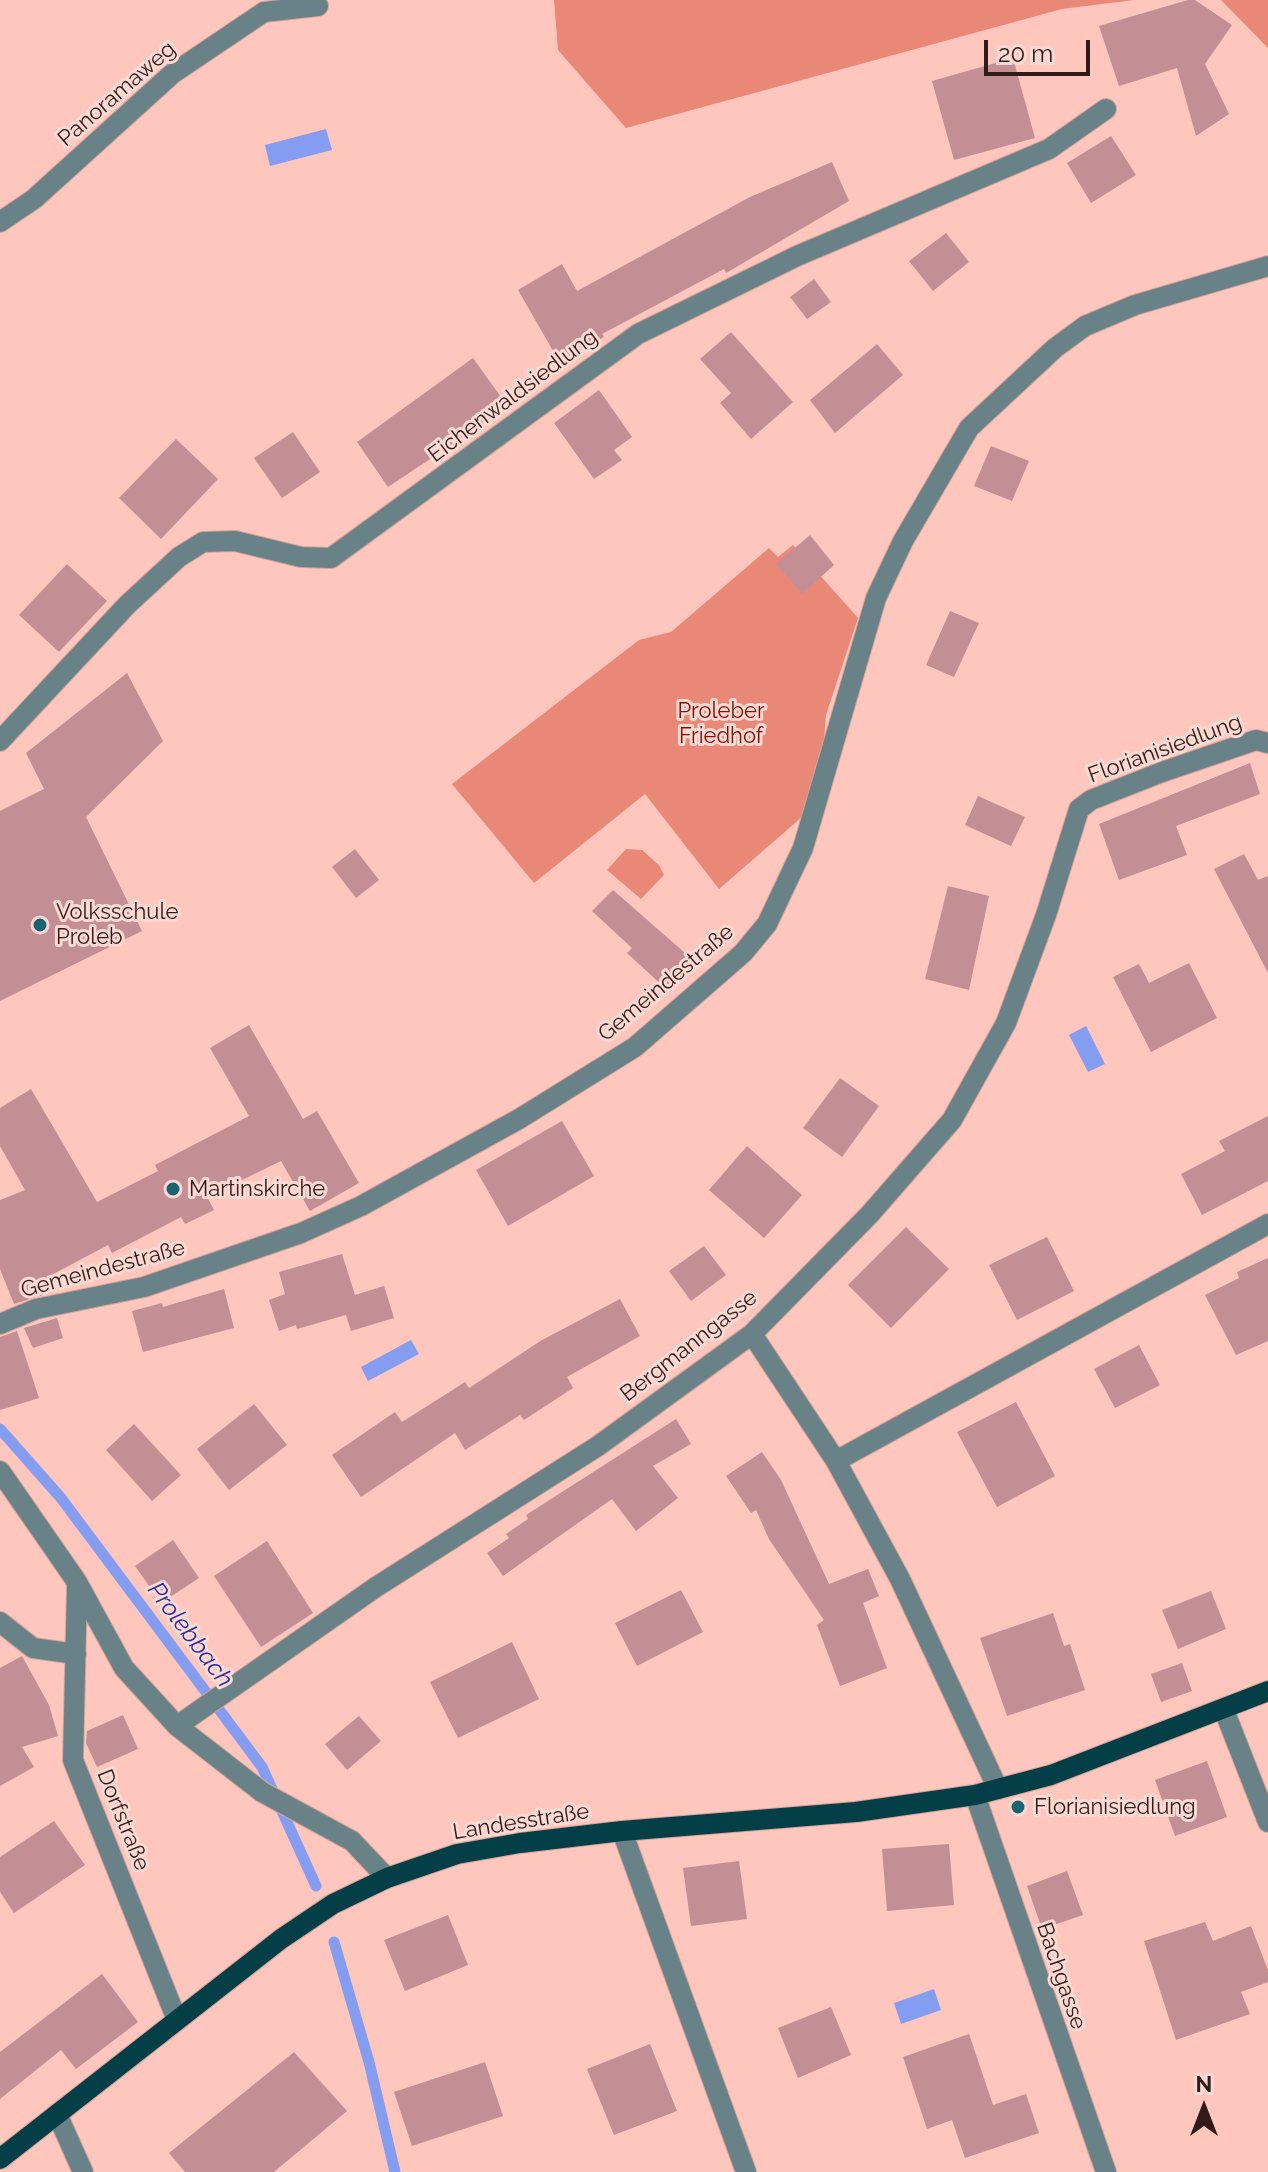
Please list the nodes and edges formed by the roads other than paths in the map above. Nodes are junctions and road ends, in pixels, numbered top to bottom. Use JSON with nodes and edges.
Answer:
{"nodes":[{"id":1,"x":318,"y":6,"type":"dead end"},
{"id":2,"x":1106,"y":109,"type":"dead end"},
{"id":3,"x":0,"y":222,"type":"edge"},
{"id":4,"x":1268,"y":266,"type":"edge"},
{"id":5,"x":0,"y":741,"type":"edge"},
{"id":6,"x":1268,"y":743,"type":"edge"},
{"id":7,"x":1079,"y":809,"type":"joint"},
{"id":8,"x":1268,"y":1224,"type":"edge"},
{"id":9,"x":0,"y":1324,"type":"edge"},
{"id":10,"x":752,"y":1334,"type":"junction"},
{"id":11,"x":836,"y":1461,"type":"junction"},
{"id":12,"x":2,"y":1477,"type":"edge"},
{"id":13,"x":77,"y":1582,"type":"junction"},
{"id":14,"x":0,"y":1622,"type":"edge"},
{"id":15,"x":76,"y":1654,"type":"junction"},
{"id":16,"x":1268,"y":1691,"type":"edge"},
{"id":17,"x":1224,"y":1710,"type":"junction"},
{"id":18,"x":177,"y":1726,"type":"junction"},
{"id":19,"x":998,"y":1789,"type":"junction"},
{"id":20,"x":975,"y":1795,"type":"junction"},
{"id":21,"x":1268,"y":1822,"type":"edge"},
{"id":22,"x":622,"y":1831,"type":"junction"},
{"id":23,"x":387,"y":1878,"type":"junction"},
{"id":24,"x":177,"y":2020,"type":"junction"},
{"id":25,"x":57,"y":2114,"type":"junction"},
{"id":26,"x":0,"y":2159,"type":"edge"},
{"id":27,"x":83,"y":2172,"type":"edge"},
{"id":28,"x":746,"y":2172,"type":"edge"},
{"id":29,"x":1106,"y":2172,"type":"edge"}],
"edges":[{"from":1,"to":3,"type":"street","name":"Panoramaweg"},
{"from":2,"to":5,"type":"street","name":"Eichenwaldsiedlung"},
{"from":4,"to":9,"type":"street","name":"Gemeindestraße"},
{"from":6,"to":7,"type":"street","name":"Florianisiedlung"},
{"from":7,"to":10,"type":"street","name":"Bergmanngasse"},
{"from":8,"to":11,"type":"street"},
{"from":10,"to":11,"type":"street"},
{"from":10,"to":18,"type":"street","name":"Bergmanngasse"},
{"from":11,"to":19,"type":"street"},
{"from":12,"to":13,"type":"street"},
{"from":13,"to":15,"type":"street","name":"Dorfstraße"},
{"from":13,"to":18,"type":"street"},
{"from":14,"to":15,"type":"street"},
{"from":15,"to":24,"type":"street","name":"Dorfstraße"},
{"from":16,"to":17,"type":"main road","name":"Landesstraße"},
{"from":17,"to":19,"type":"main road","name":"Landesstraße"},
{"from":17,"to":21,"type":"street"},
{"from":18,"to":23,"type":"street"},
{"from":19,"to":20,"type":"main road","name":"Landesstraße"},
{"from":20,"to":22,"type":"main road","name":"Landesstraße"},
{"from":20,"to":29,"type":"street","name":"Bachgasse"},
{"from":22,"to":23,"type":"main road","name":"Landesstraße"},
{"from":22,"to":28,"type":"street"},
{"from":23,"to":24,"type":"main road","name":"Landesstraße"},
{"from":24,"to":25,"type":"main road","name":"Landesstraße"},
{"from":25,"to":26,"type":"main road","name":"Landesstraße"},
{"from":25,"to":27,"type":"street"}]}
